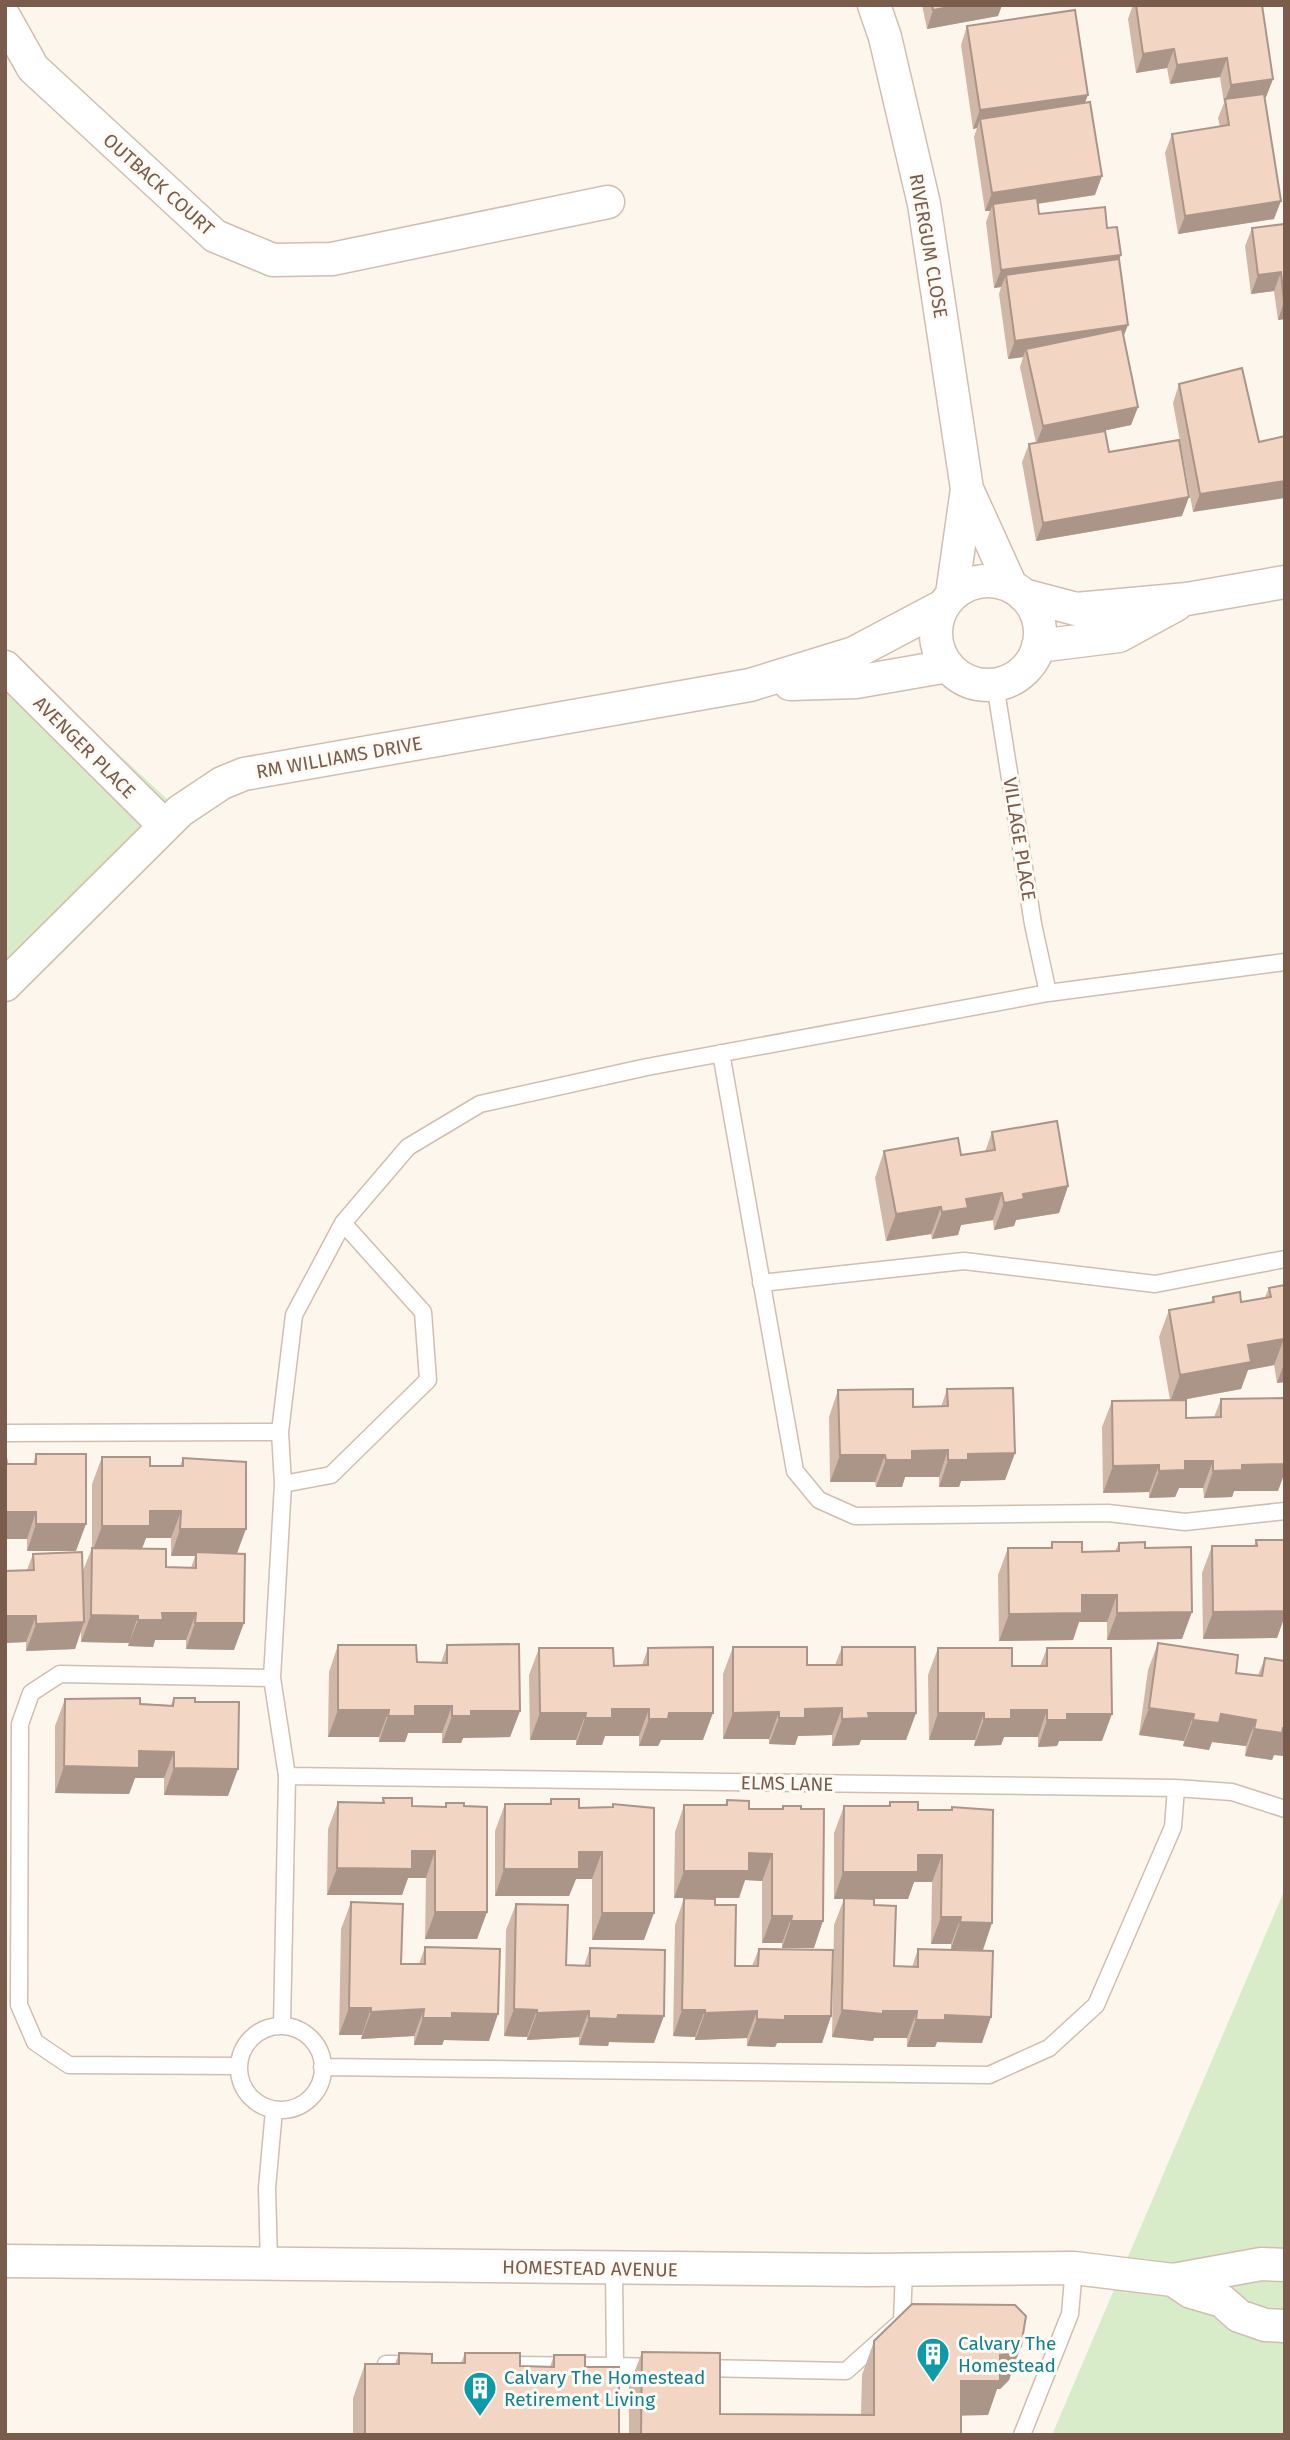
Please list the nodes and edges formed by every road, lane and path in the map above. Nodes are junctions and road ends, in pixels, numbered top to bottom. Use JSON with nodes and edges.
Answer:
{"nodes":[{"id":1,"x":874,"y":5,"type":"edge"},
{"id":2,"x":5,"y":18,"type":"edge"},
{"id":3,"x":608,"y":202,"type":"dead end"},
{"id":4,"x":967,"y":489,"type":"junction"},
{"id":5,"x":1285,"y":583,"type":"edge"},
{"id":6,"x":1017,"y":590,"type":"junction"},
{"id":7,"x":1187,"y":599,"type":"junction"},
{"id":8,"x":947,"y":601,"type":"junction"},
{"id":9,"x":1038,"y":646,"type":"junction"},
{"id":10,"x":948,"y":666,"type":"junction"},
{"id":11,"x":5,"y":667,"type":"edge"},
{"id":12,"x":995,"y":684,"type":"junction"},
{"id":13,"x":750,"y":685,"type":"junction"},
{"id":14,"x":165,"y":826,"type":"junction"},
{"id":15,"x":1285,"y":962,"type":"edge"},
{"id":16,"x":5,"y":985,"type":"edge"},
{"id":17,"x":1048,"y":993,"type":"junction"},
{"id":18,"x":721,"y":1053,"type":"junction"},
{"id":19,"x":343,"y":1223,"type":"junction"},
{"id":20,"x":1285,"y":1259,"type":"edge"},
{"id":21,"x":761,"y":1283,"type":"junction"},
{"id":22,"x":280,"y":1432,"type":"junction"},
{"id":23,"x":5,"y":1433,"type":"edge"},
{"id":24,"x":283,"y":1484,"type":"junction"},
{"id":25,"x":1285,"y":1510,"type":"edge"},
{"id":26,"x":272,"y":1678,"type":"junction"},
{"id":27,"x":287,"y":1776,"type":"junction"},
{"id":28,"x":1176,"y":1788,"type":"junction"},
{"id":29,"x":1285,"y":1809,"type":"edge"},
{"id":30,"x":282,"y":2026,"type":"junction"},
{"id":31,"x":236,"y":2066,"type":"junction"},
{"id":32,"x":323,"y":2067,"type":"junction"},
{"id":33,"x":274,"y":2109,"type":"junction"},
{"id":34,"x":5,"y":2261,"type":"edge"},
{"id":35,"x":269,"y":2264,"type":"junction"},
{"id":36,"x":1285,"y":2265,"type":"edge"},
{"id":37,"x":614,"y":2268,"type":"junction"},
{"id":38,"x":1074,"y":2268,"type":"junction"},
{"id":39,"x":904,"y":2270,"type":"junction"},
{"id":40,"x":1173,"y":2280,"type":"junction"},
{"id":41,"x":1285,"y":2326,"type":"edge"},
{"id":42,"x":386,"y":2364,"type":"edge"},
{"id":43,"x":439,"y":2364,"type":"edge"},
{"id":44,"x":480,"y":2365,"type":"edge"},
{"id":45,"x":615,"y":2366,"type":"junction"},
{"id":46,"x":1022,"y":2435,"type":"edge"}],
"edges":[{"from":1,"to":4,"type":"street","name":"RIVERGUM CLOSE"},
{"from":2,"to":3,"type":"street","name":"OUTBACK COURT"},
{"from":4,"to":6,"type":"street","name":"RIVERGUM CLOSE"},
{"from":4,"to":8,"type":"street","name":"RIVERGUM CLOSE"},
{"from":5,"to":7,"type":"street"},
{"from":6,"to":7,"type":"street"},
{"from":6,"to":8,"type":"street"},
{"from":6,"to":9,"type":"street"},
{"from":7,"to":9,"type":"street"},
{"from":8,"to":10,"type":"street"},
{"from":8,"to":13,"type":"street","name":"RM WILLIAMS DRIVE"},
{"from":9,"to":12,"type":"street"},
{"from":10,"to":12,"type":"street"},
{"from":10,"to":13,"type":"street","name":"RM WILLIAMS DRIVE"},
{"from":11,"to":14,"type":"street","name":"AVENGER PLACE"},
{"from":12,"to":17,"type":"lane","name":"VILLAGE PLACE"},
{"from":13,"to":14,"type":"street","name":"RM WILLIAMS DRIVE"},
{"from":14,"to":16,"type":"street","name":"RM WILLIAMS DRIVE"},
{"from":15,"to":17,"type":"lane"},
{"from":17,"to":18,"type":"lane"},
{"from":18,"to":19,"type":"lane"},
{"from":18,"to":21,"type":"lane"},
{"from":19,"to":22,"type":"lane"},
{"from":19,"to":24,"type":"lane"},
{"from":20,"to":21,"type":"lane"},
{"from":21,"to":25,"type":"lane"},
{"from":22,"to":23,"type":"lane"},
{"from":22,"to":24,"type":"lane"},
{"from":24,"to":26,"type":"lane"},
{"from":26,"to":27,"type":"lane"},
{"from":26,"to":31,"type":"lane"},
{"from":27,"to":28,"type":"lane","name":"ELMS LANE"},
{"from":27,"to":30,"type":"lane"},
{"from":28,"to":29,"type":"lane","name":"ELMS LANE"},
{"from":28,"to":32,"type":"lane"},
{"from":30,"to":31,"type":"lane"},
{"from":30,"to":32,"type":"lane"},
{"from":31,"to":33,"type":"lane"},
{"from":32,"to":33,"type":"lane"},
{"from":33,"to":35,"type":"lane"},
{"from":34,"to":35,"type":"street","name":"HOMESTEAD AVENUE"},
{"from":35,"to":37,"type":"street","name":"HOMESTEAD AVENUE"},
{"from":36,"to":40,"type":"street","name":"HOMESTEAD AVENUE"},
{"from":37,"to":39,"type":"street","name":"HOMESTEAD AVENUE"},
{"from":37,"to":45,"type":"lane"},
{"from":38,"to":39,"type":"street","name":"HOMESTEAD AVENUE"},
{"from":38,"to":40,"type":"street","name":"HOMESTEAD AVENUE"},
{"from":38,"to":46,"type":"lane"},
{"from":39,"to":45,"type":"lane"},
{"from":40,"to":41,"type":"street","name":"HOMESTEAD AVENUE"},
{"from":42,"to":43,"type":"lane"},
{"from":44,"to":45,"type":"lane"}]}
